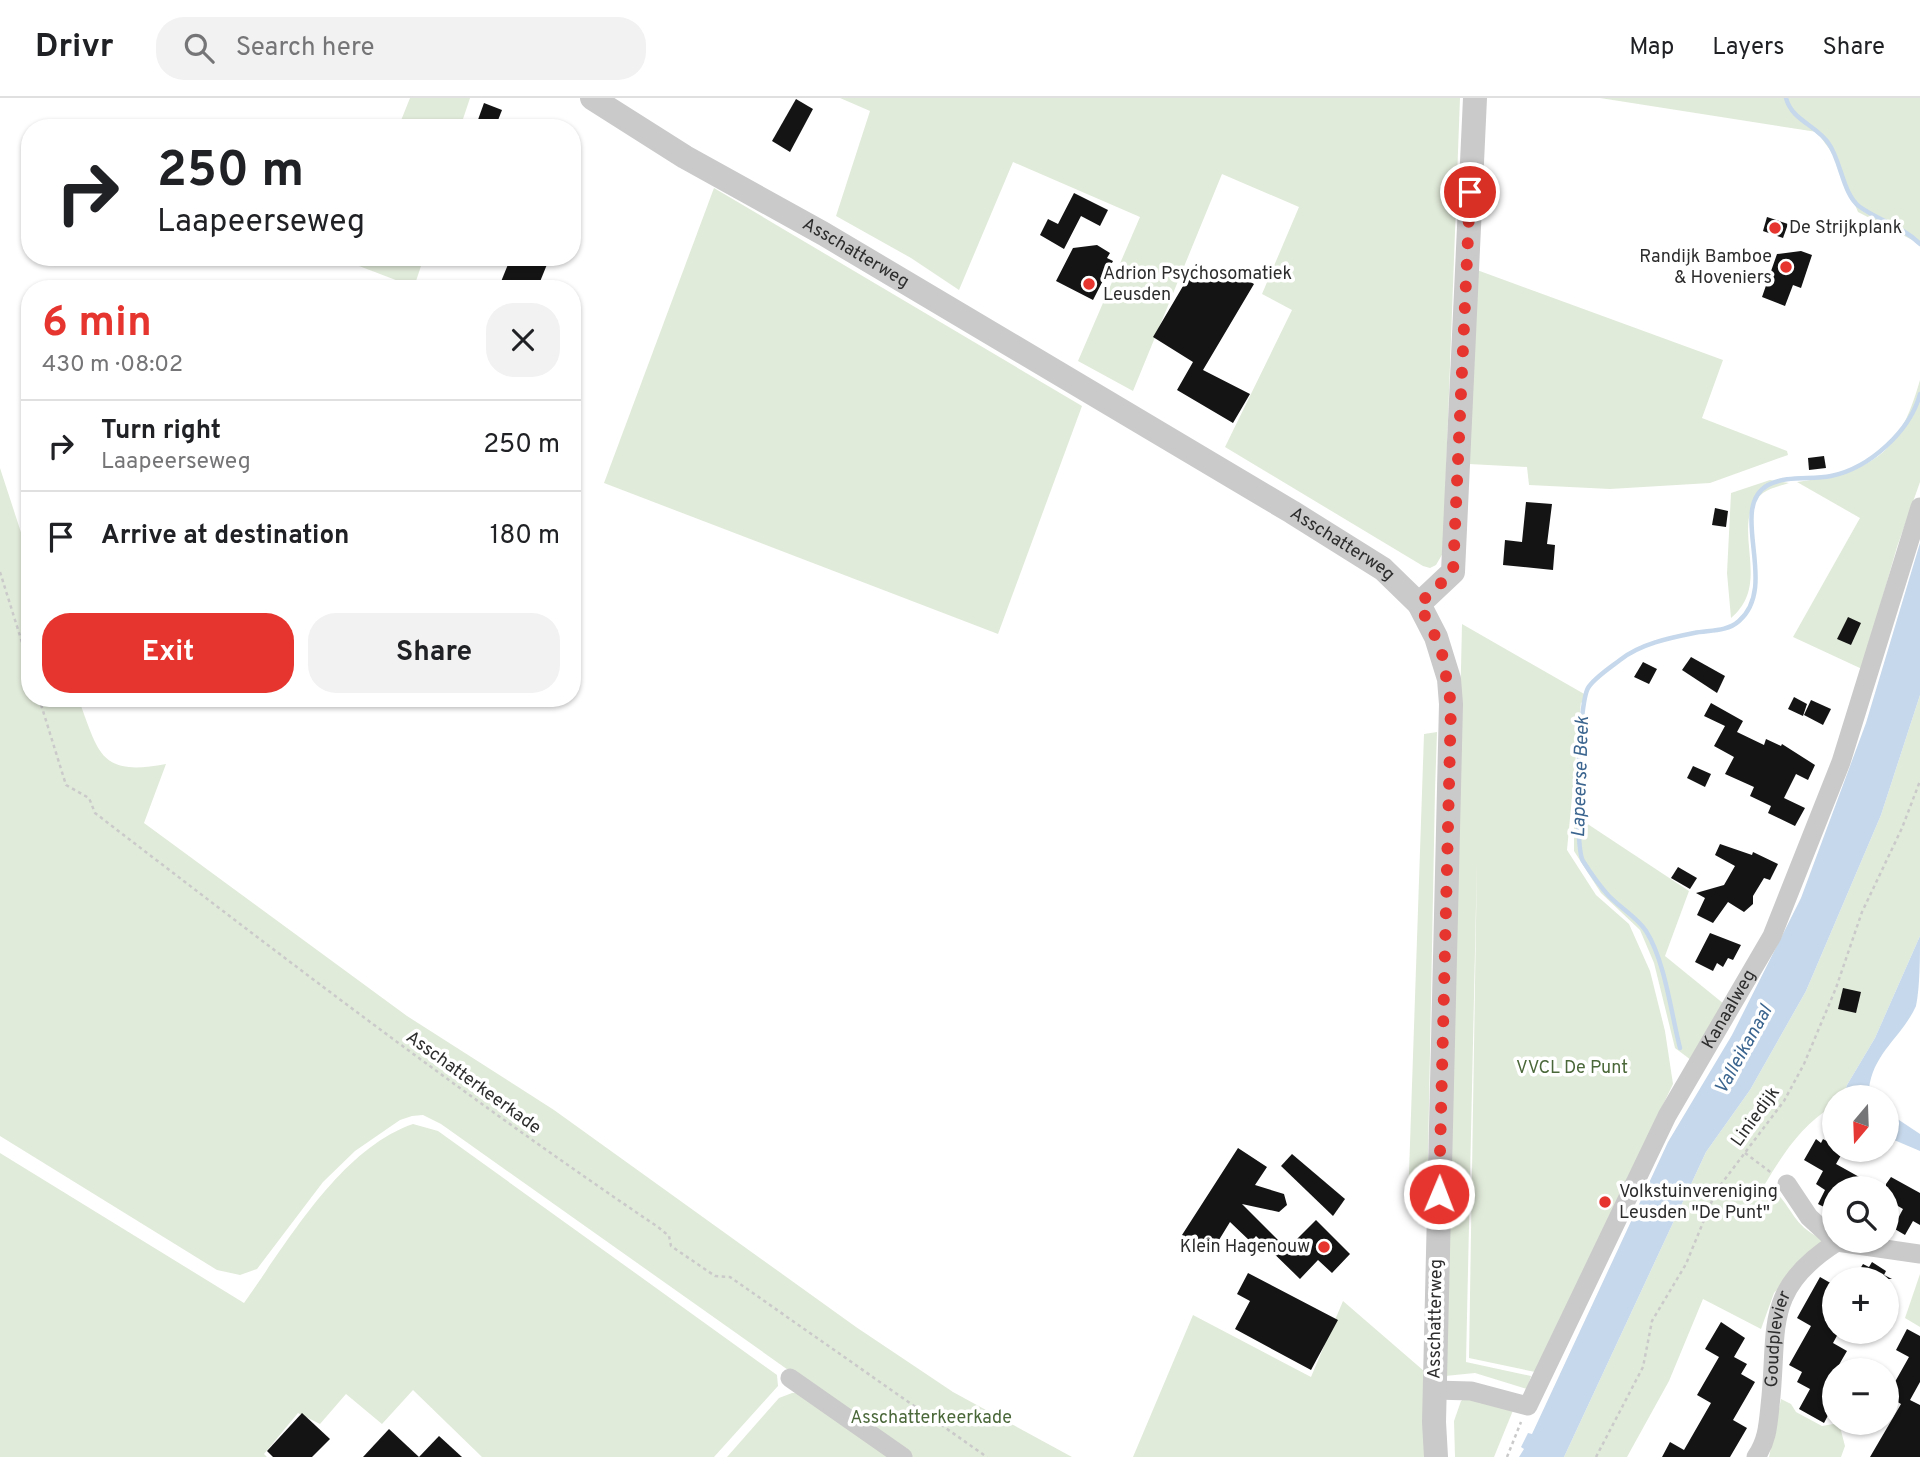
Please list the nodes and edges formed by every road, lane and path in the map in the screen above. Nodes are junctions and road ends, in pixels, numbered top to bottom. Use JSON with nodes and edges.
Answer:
{"nodes":[{"id":1,"x":592,"y":98,"type":"edge"},
{"id":2,"x":1475,"y":98,"type":"edge"},
{"id":3,"x":1920,"y":507,"type":"edge"},
{"id":4,"x":0,"y":572,"type":"edge"},
{"id":5,"x":1419,"y":604,"type":"junction"},
{"id":6,"x":21,"y":639,"type":"edge"},
{"id":7,"x":42,"y":707,"type":"edge"},
{"id":8,"x":1920,"y":781,"type":"edge"},
{"id":9,"x":1745,"y":1153,"type":"junction"},
{"id":10,"x":1787,"y":1184,"type":"joint"},
{"id":11,"x":1822,"y":1229,"type":"edge"},
{"id":12,"x":1822,"y":1251,"type":"edge"},
{"id":13,"x":1899,"y":1251,"type":"edge"},
{"id":14,"x":1920,"y":1254,"type":"edge"},
{"id":15,"x":790,"y":1378,"type":"dead end"},
{"id":16,"x":1434,"y":1390,"type":"junction"},
{"id":17,"x":1528,"y":1406,"type":"junction"},
{"id":18,"x":903,"y":1457,"type":"edge"},
{"id":19,"x":987,"y":1457,"type":"edge"},
{"id":20,"x":1436,"y":1457,"type":"edge"},
{"id":21,"x":1507,"y":1457,"type":"edge"},
{"id":22,"x":1596,"y":1457,"type":"edge"},
{"id":23,"x":1756,"y":1457,"type":"edge"}],
"edges":[{"from":1,"to":5,"type":"street","name":"Asschatterweg"},
{"from":2,"to":5,"type":"street"},
{"from":3,"to":17,"type":"street","name":"Kanaalweg"},
{"from":4,"to":6,"type":"path"},
{"from":5,"to":16,"type":"street","name":"Asschatterweg"},
{"from":7,"to":19,"type":"path","name":"Asschatterkeerkade"},
{"from":8,"to":9,"type":"path","name":"Liniedijk"},
{"from":9,"to":10,"type":"path"},
{"from":9,"to":22,"type":"path","name":"Liniedijk"},
{"from":10,"to":11,"type":"street"},
{"from":12,"to":23,"type":"street","name":"Goudplevier"},
{"from":13,"to":14,"type":"street"},
{"from":15,"to":18,"type":"street"},
{"from":16,"to":17,"type":"street"},
{"from":16,"to":20,"type":"street","name":"Asschatterweg"},
{"from":17,"to":21,"type":"path"}]}
